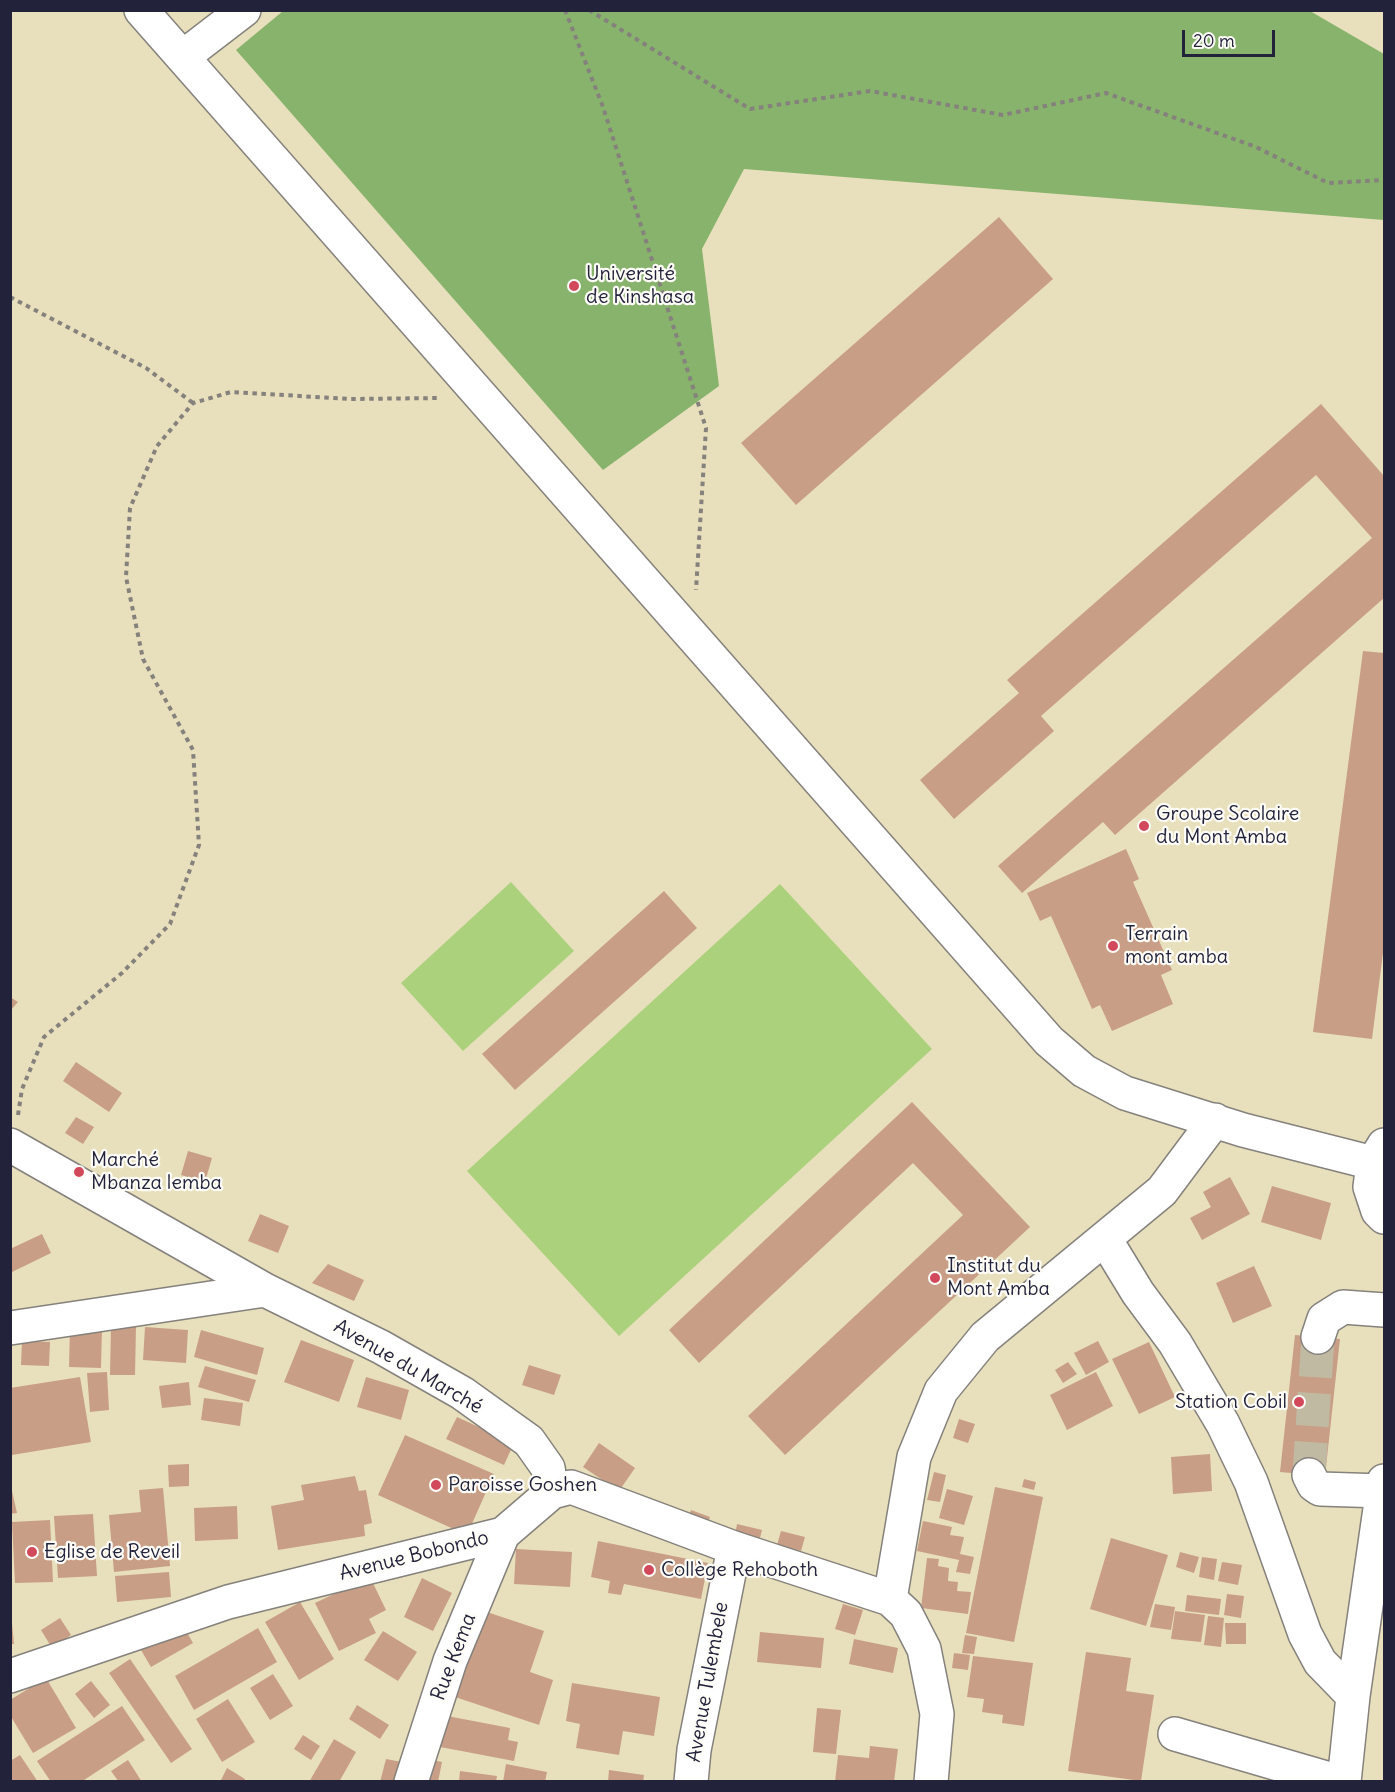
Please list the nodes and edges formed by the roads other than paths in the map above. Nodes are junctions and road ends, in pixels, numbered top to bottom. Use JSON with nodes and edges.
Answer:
{"nodes":[{"id":1,"x":141,"y":10,"type":"edge"},
{"id":2,"x":244,"y":10,"type":"edge"},
{"id":3,"x":184,"y":56,"type":"junction"},
{"id":4,"x":1215,"y":1120,"type":"junction"},
{"id":5,"x":12,"y":1146,"type":"edge"},
{"id":6,"x":1379,"y":1154,"type":"edge"},
{"id":7,"x":1384,"y":1217,"type":"edge"},
{"id":8,"x":1105,"y":1239,"type":"junction"},
{"id":9,"x":265,"y":1290,"type":"junction"},
{"id":10,"x":1384,"y":1310,"type":"edge"},
{"id":11,"x":10,"y":1328,"type":"edge"},
{"id":12,"x":1318,"y":1337,"type":"tunnel mouth"},
{"id":13,"x":1309,"y":1474,"type":"dead end"},
{"id":14,"x":1384,"y":1486,"type":"edge"},
{"id":15,"x":552,"y":1492,"type":"junction"},
{"id":16,"x":503,"y":1534,"type":"junction"},
{"id":17,"x":1381,"y":1538,"type":"edge"},
{"id":18,"x":734,"y":1548,"type":"junction"},
{"id":19,"x":890,"y":1599,"type":"junction"},
{"id":20,"x":1372,"y":1650,"type":"edge"},
{"id":21,"x":10,"y":1676,"type":"edge"},
{"id":22,"x":1353,"y":1696,"type":"junction"},
{"id":23,"x":1175,"y":1734,"type":"dead end"},
{"id":24,"x":411,"y":1782,"type":"edge"},
{"id":25,"x":691,"y":1782,"type":"edge"},
{"id":26,"x":931,"y":1782,"type":"edge"},
{"id":27,"x":1342,"y":1782,"type":"edge"}],
"edges":[{"from":1,"to":3,"type":"street"},
{"from":2,"to":3,"type":"street"},
{"from":3,"to":4,"type":"street"},
{"from":4,"to":6,"type":"street"},
{"from":4,"to":8,"type":"street"},
{"from":5,"to":9,"type":"street","name":"Avenue du Marché"},
{"from":6,"to":7,"type":"street"},
{"from":8,"to":19,"type":"street"},
{"from":8,"to":22,"type":"street"},
{"from":9,"to":11,"type":"street"},
{"from":9,"to":15,"type":"street","name":"Avenue du Marché"},
{"from":10,"to":12,"type":"street"},
{"from":13,"to":14,"type":"street"},
{"from":14,"to":17,"type":"street"},
{"from":15,"to":16,"type":"street","name":"Avenue Bobondo"},
{"from":15,"to":18,"type":"street"},
{"from":16,"to":21,"type":"street","name":"Avenue Bobondo"},
{"from":16,"to":24,"type":"street","name":"Rue Kema"},
{"from":17,"to":20,"type":"street"},
{"from":18,"to":19,"type":"street"},
{"from":18,"to":25,"type":"street","name":"Avenue Tulembele"},
{"from":19,"to":26,"type":"street"},
{"from":20,"to":22,"type":"street"},
{"from":22,"to":27,"type":"street"},
{"from":23,"to":27,"type":"street"}]}
